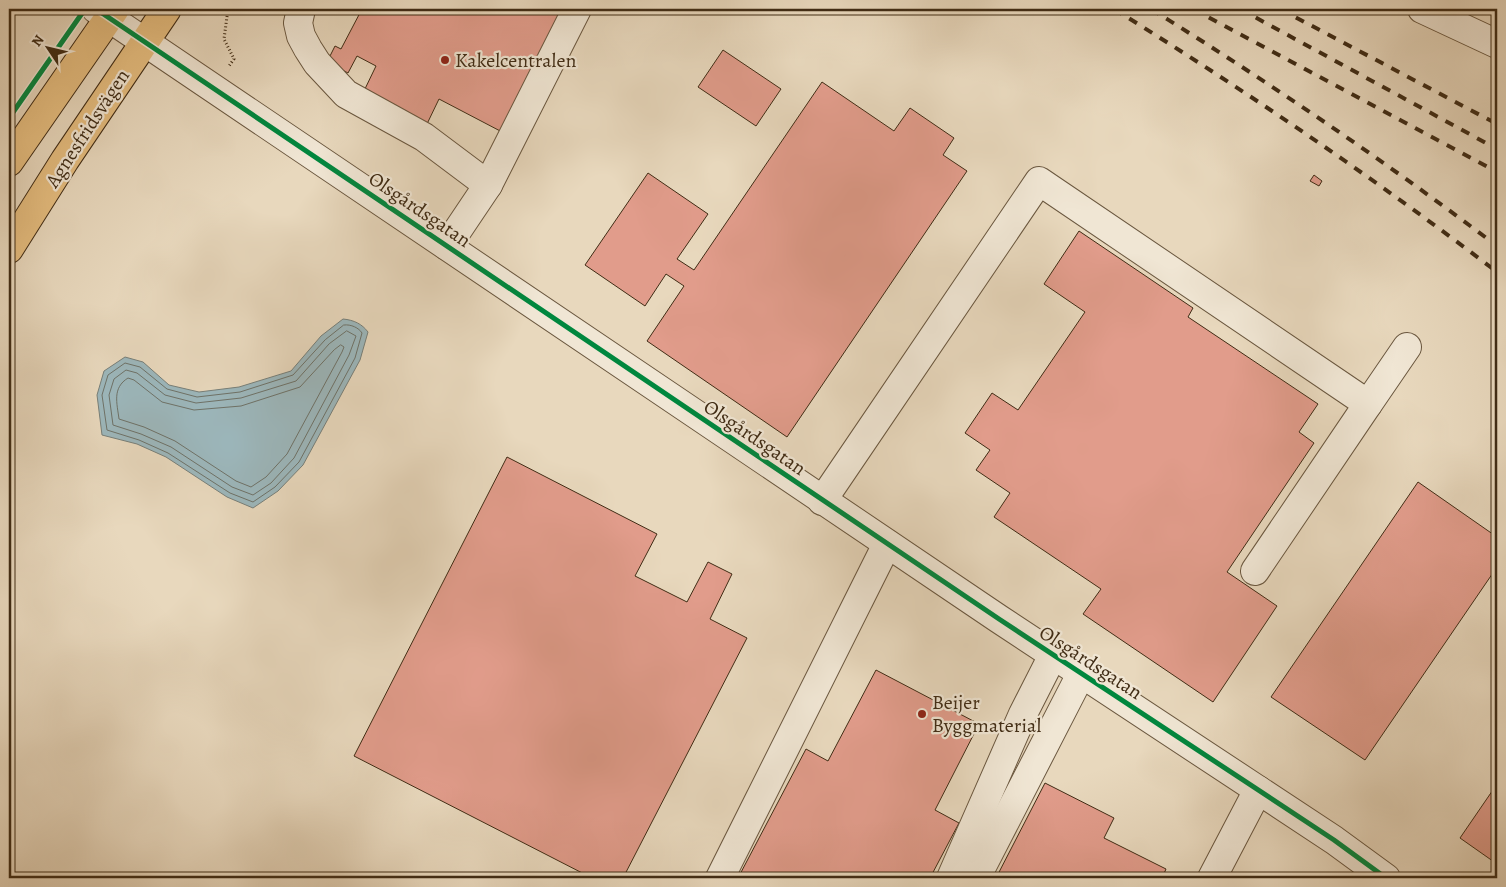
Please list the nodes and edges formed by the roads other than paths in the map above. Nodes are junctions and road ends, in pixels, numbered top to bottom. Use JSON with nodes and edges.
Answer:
{"nodes":[{"id":1,"x":167,"y":9,"type":"edge"},
{"id":2,"x":300,"y":9,"type":"edge"},
{"id":3,"x":577,"y":9,"type":"edge"},
{"id":4,"x":1422,"y":9,"type":"edge"},
{"id":5,"x":106,"y":12,"type":"edge"},
{"id":6,"x":143,"y":42,"type":"junction"},
{"id":7,"x":1497,"y":44,"type":"edge"},
{"id":8,"x":9,"y":162,"type":"edge"},
{"id":9,"x":488,"y":185,"type":"junction"},
{"id":10,"x":447,"y":246,"type":"junction"},
{"id":11,"x":9,"y":249,"type":"edge"},
{"id":12,"x":1407,"y":347,"type":"dead end"},
{"id":13,"x":1368,"y":404,"type":"junction"},
{"id":14,"x":822,"y":500,"type":"junction"},
{"id":15,"x":887,"y":544,"type":"junction"},
{"id":16,"x":1255,"y":571,"type":"dead end"},
{"id":17,"x":1054,"y":655,"type":"junction"},
{"id":18,"x":1082,"y":674,"type":"junction"},
{"id":19,"x":1258,"y":790,"type":"junction"},
{"id":20,"x":720,"y":878,"type":"edge"},
{"id":21,"x":951,"y":878,"type":"edge"},
{"id":22,"x":976,"y":878,"type":"edge"},
{"id":23,"x":1212,"y":878,"type":"edge"},
{"id":24,"x":1386,"y":878,"type":"edge"}],
"edges":[{"from":1,"to":6,"type":"main road","name":"Agnesfridsvägen"},
{"from":2,"to":9,"type":"street"},
{"from":3,"to":9,"type":"street"},
{"from":4,"to":7,"type":"street"},
{"from":5,"to":6,"type":"street","name":"Olsgårdsgatan"},
{"from":5,"to":8,"type":"main road"},
{"from":6,"to":10,"type":"street","name":"Olsgårdsgatan"},
{"from":6,"to":11,"type":"main road","name":"Agnesfridsvägen"},
{"from":9,"to":10,"type":"street"},
{"from":10,"to":14,"type":"street","name":"Olsgårdsgatan"},
{"from":12,"to":13,"type":"street"},
{"from":13,"to":14,"type":"street"},
{"from":13,"to":16,"type":"street"},
{"from":14,"to":15,"type":"street","name":"Olsgårdsgatan"},
{"from":15,"to":17,"type":"street","name":"Olsgårdsgatan"},
{"from":15,"to":20,"type":"street"},
{"from":17,"to":18,"type":"street","name":"Olsgårdsgatan"},
{"from":17,"to":21,"type":"street"},
{"from":18,"to":19,"type":"street","name":"Olsgårdsgatan"},
{"from":18,"to":22,"type":"street"},
{"from":19,"to":23,"type":"street"},
{"from":19,"to":24,"type":"street","name":"Olsgårdsgatan"}]}
